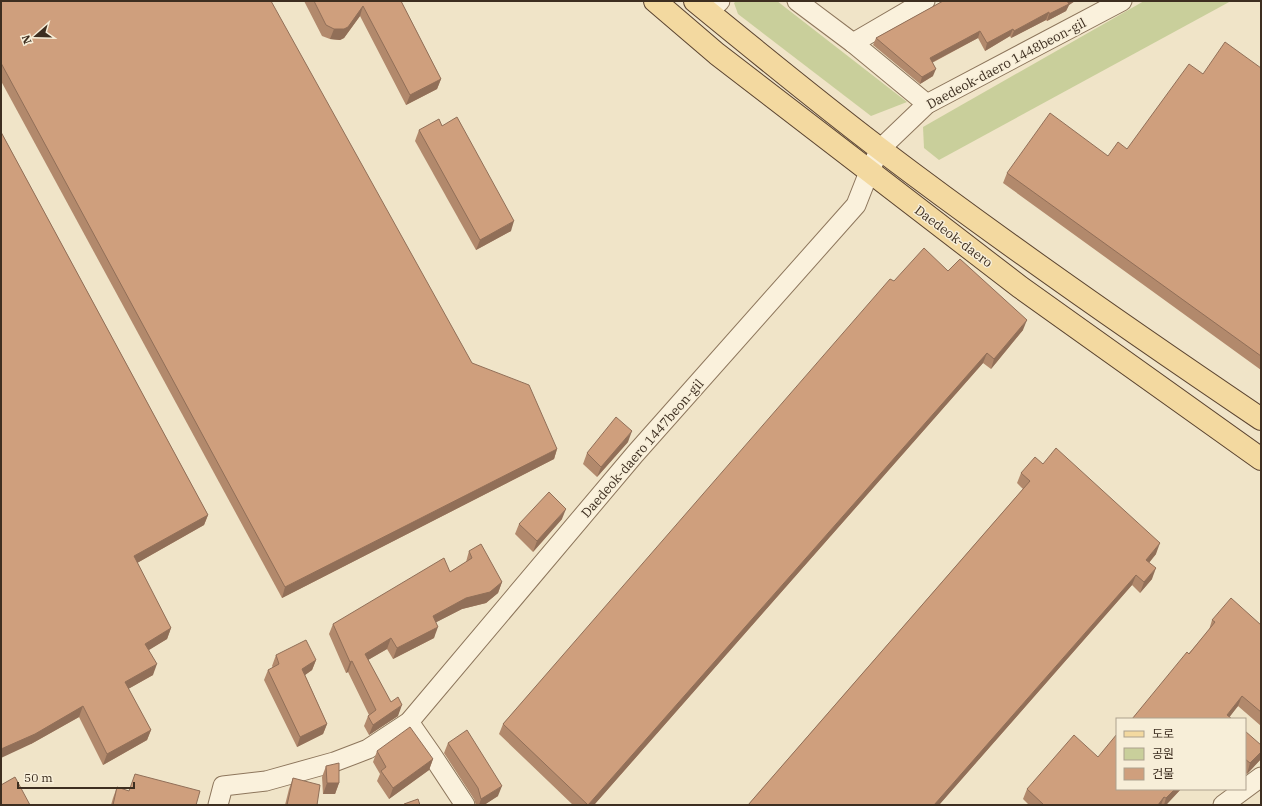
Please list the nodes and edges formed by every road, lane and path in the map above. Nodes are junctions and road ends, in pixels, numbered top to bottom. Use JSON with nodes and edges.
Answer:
{"nodes":[{"id":1,"x":655,"y":1,"type":"edge"},
{"id":2,"x":797,"y":1,"type":"edge"},
{"id":3,"x":1122,"y":1,"type":"edge"},
{"id":4,"x":913,"y":3,"type":"edge"},
{"id":5,"x":708,"y":5,"type":"edge"},
{"id":6,"x":853,"y":43,"type":"junction"},
{"id":7,"x":927,"y":104,"type":"junction"},
{"id":8,"x":880,"y":149,"type":"junction"},
{"id":9,"x":869,"y":172,"type":"junction"},
{"id":10,"x":1261,"y":419,"type":"edge"},
{"id":11,"x":1261,"y":459,"type":"edge"},
{"id":12,"x":409,"y":722,"type":"junction"},
{"id":13,"x":1261,"y":777,"type":"edge"},
{"id":14,"x":1246,"y":788,"type":"edge"},
{"id":15,"x":1244,"y":790,"type":"edge"},
{"id":16,"x":218,"y":805,"type":"edge"},
{"id":17,"x":465,"y":805,"type":"edge"},
{"id":18,"x":1224,"y":805,"type":"edge"}],
"edges":[{"from":1,"to":9,"type":"main road","name":"Daedeok-daero"},
{"from":2,"to":6,"type":"street"},
{"from":3,"to":7,"type":"street","name":"Daedeok-daero 1448beon-gil"},
{"from":4,"to":6,"type":"street"},
{"from":5,"to":8,"type":"main road","name":"Daedeok-daero"},
{"from":6,"to":7,"type":"street"},
{"from":7,"to":8,"type":"street","name":"Daedeok-daero 1448beon-gil"},
{"from":8,"to":9,"type":"street","name":"Daedeok-daero 1448beon-gil"},
{"from":8,"to":10,"type":"main road","name":"Daedeok-daero"},
{"from":9,"to":11,"type":"main road","name":"Daedeok-daero"},
{"from":9,"to":12,"type":"street","name":"Daedeok-daero 1447beon-gil"},
{"from":12,"to":16,"type":"street","name":"Daedeok-daero 1447beon-gil"},
{"from":12,"to":17,"type":"street"},
{"from":13,"to":14,"type":"street"},
{"from":15,"to":18,"type":"street"}]}
